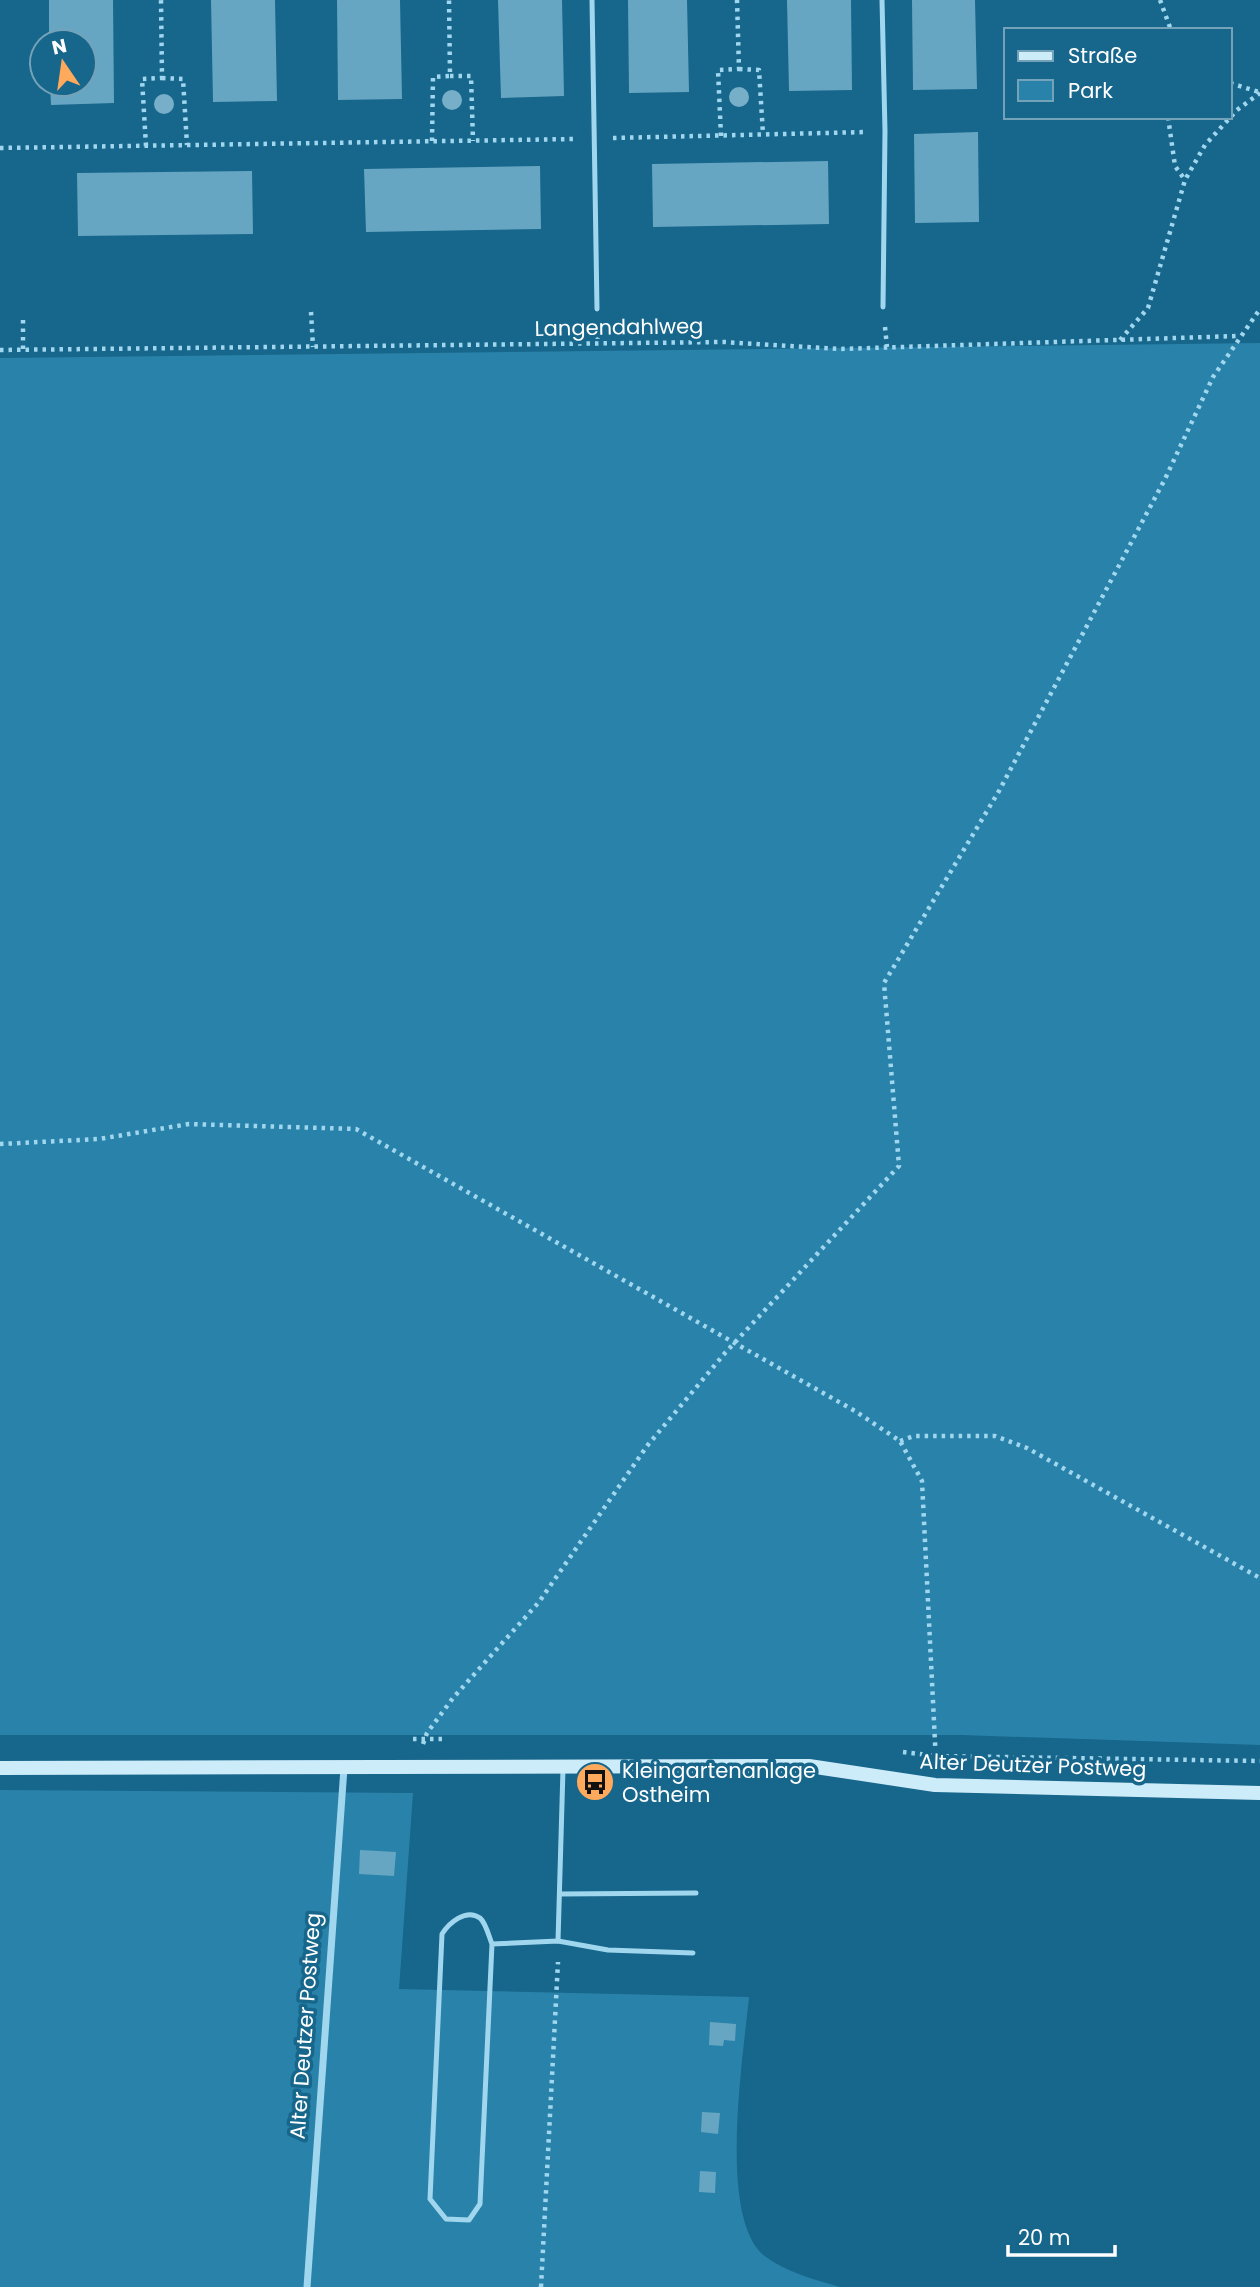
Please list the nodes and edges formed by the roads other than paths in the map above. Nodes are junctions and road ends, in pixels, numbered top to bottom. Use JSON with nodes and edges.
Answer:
{"nodes":[{"id":1,"x":592,"y":0,"type":"edge"},
{"id":2,"x":882,"y":0,"type":"edge"},
{"id":3,"x":883,"y":307,"type":"dead end"},
{"id":4,"x":597,"y":309,"type":"dead end"},
{"id":5,"x":563,"y":1767,"type":"junction"},
{"id":6,"x":0,"y":1768,"type":"edge"},
{"id":7,"x":344,"y":1768,"type":"junction"},
{"id":8,"x":1260,"y":1793,"type":"edge"},
{"id":9,"x":696,"y":1893,"type":"dead end"},
{"id":10,"x":560,"y":1895,"type":"junction"},
{"id":11,"x":558,"y":1941,"type":"junction"},
{"id":12,"x":492,"y":1944,"type":"junction"},
{"id":13,"x":693,"y":1953,"type":"dead end"},
{"id":14,"x":307,"y":2287,"type":"edge"}],
"edges":[{"from":1,"to":4,"type":"lane"},
{"from":2,"to":3,"type":"lane"},
{"from":5,"to":7,"type":"street","name":"Alter Deutzer Postweg"},
{"from":5,"to":8,"type":"street","name":"Alter Deutzer Postweg"},
{"from":5,"to":10,"type":"lane"},
{"from":6,"to":7,"type":"street","name":"Alter Deutzer Postweg"},
{"from":7,"to":14,"type":"street","name":"Alter Deutzer Postweg"},
{"from":9,"to":10,"type":"lane"},
{"from":10,"to":11,"type":"lane"},
{"from":11,"to":12,"type":"lane"},
{"from":11,"to":13,"type":"lane"},
{"from":12,"to":12,"type":"lane"}]}
